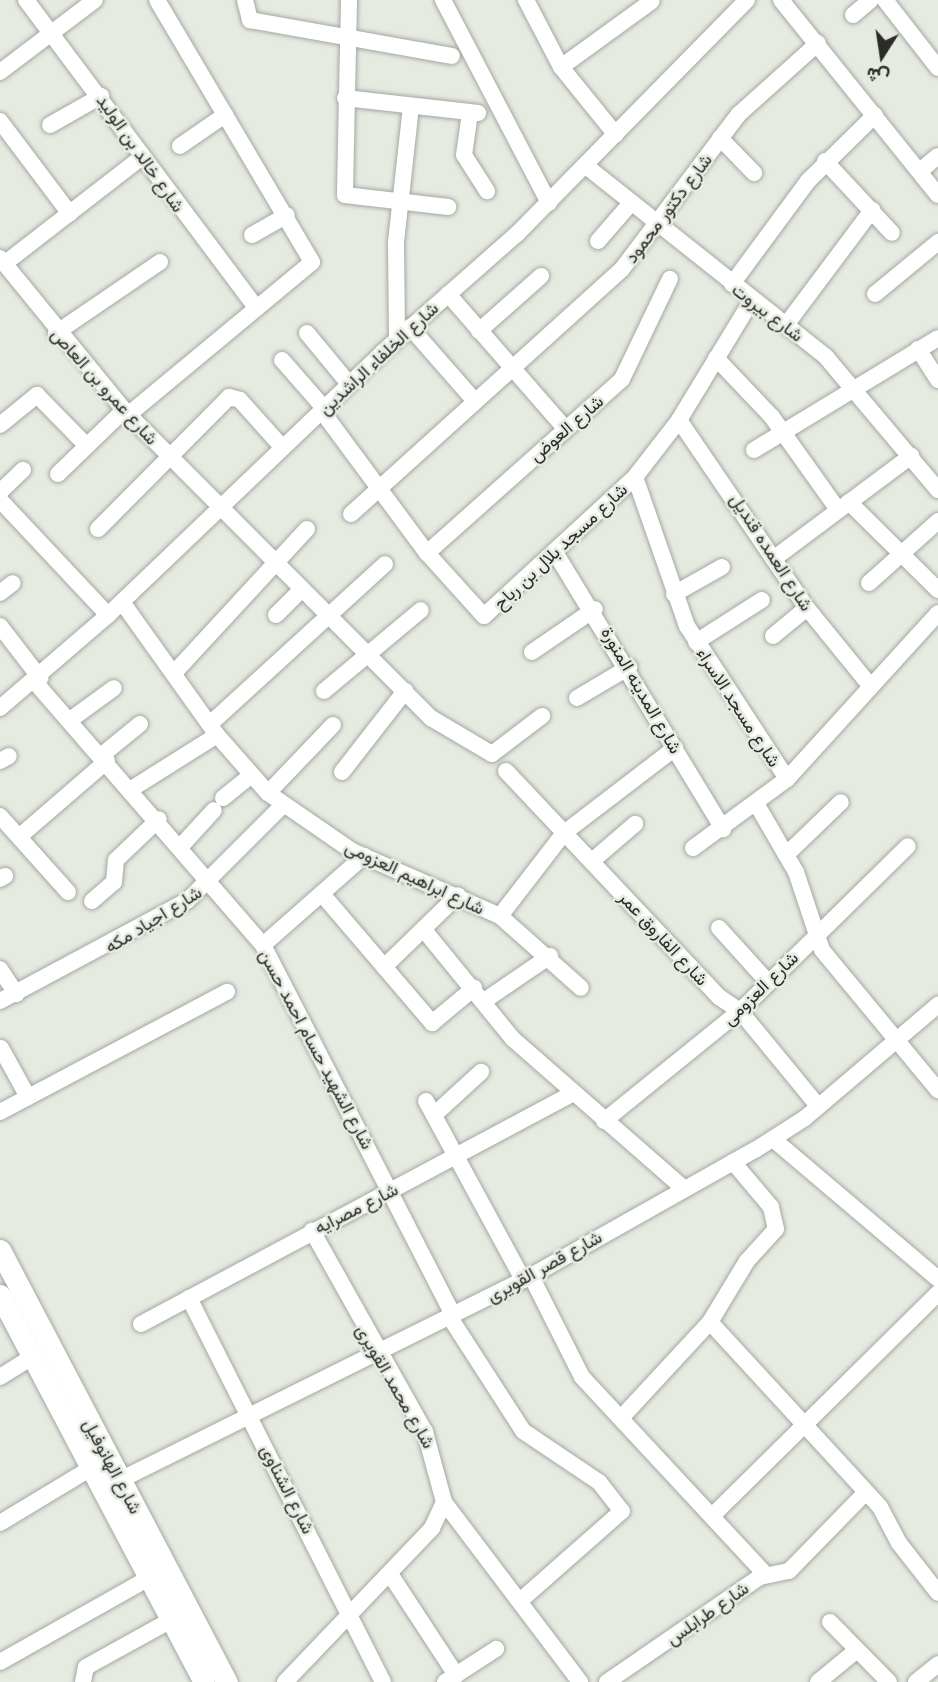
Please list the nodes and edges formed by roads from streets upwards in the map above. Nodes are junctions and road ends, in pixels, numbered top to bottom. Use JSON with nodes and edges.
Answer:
{"nodes":[{"id":1,"x":26,"y":0,"type":"edge"},
{"id":2,"x":95,"y":0,"type":"edge"},
{"id":3,"x":157,"y":0,"type":"edge"},
{"id":4,"x":245,"y":0,"type":"edge"},
{"id":5,"x":349,"y":0,"type":"edge"},
{"id":6,"x":443,"y":0,"type":"edge"},
{"id":7,"x":747,"y":0,"type":"edge"},
{"id":8,"x":781,"y":0,"type":"edge"},
{"id":9,"x":871,"y":0,"type":"edge"},
{"id":10,"x":885,"y":0,"type":"edge"},
{"id":11,"x":652,"y":1,"type":"edge"},
{"id":12,"x":531,"y":2,"type":"edge"},
{"id":13,"x":853,"y":15,"type":"dead end"},
{"id":14,"x":54,"y":34,"type":"junction"},
{"id":15,"x":346,"y":41,"type":"junction"},
{"id":16,"x":818,"y":43,"type":"junction"},
{"id":17,"x":452,"y":56,"type":"dead end"},
{"id":18,"x":561,"y":67,"type":"junction"},
{"id":19,"x":938,"y":68,"type":"edge"},
{"id":20,"x":0,"y":72,"type":"edge"},
{"id":21,"x":101,"y":96,"type":"junction"},
{"id":22,"x":345,"y":99,"type":"junction"},
{"id":23,"x":411,"y":106,"type":"junction"},
{"id":24,"x":225,"y":115,"type":"junction"},
{"id":25,"x":874,"y":115,"type":"junction"},
{"id":26,"x":0,"y":121,"type":"edge"},
{"id":27,"x":50,"y":125,"type":"dead end"},
{"id":28,"x":616,"y":135,"type":"junction"},
{"id":29,"x":720,"y":138,"type":"junction"},
{"id":30,"x":180,"y":146,"type":"dead end"},
{"id":31,"x":938,"y":156,"type":"edge"},
{"id":32,"x":142,"y":157,"type":"junction"},
{"id":33,"x":825,"y":161,"type":"junction"},
{"id":34,"x":586,"y":166,"type":"junction"},
{"id":35,"x":920,"y":171,"type":"junction"},
{"id":36,"x":754,"y":173,"type":"dead end"},
{"id":37,"x":487,"y":191,"type":"dead end"},
{"id":38,"x":938,"y":195,"type":"edge"},
{"id":39,"x":400,"y":202,"type":"junction"},
{"id":40,"x":549,"y":203,"type":"junction"},
{"id":41,"x":630,"y":204,"type":"junction"},
{"id":42,"x":448,"y":207,"type":"dead end"},
{"id":43,"x":872,"y":210,"type":"junction"},
{"id":44,"x":70,"y":214,"type":"junction"},
{"id":45,"x":287,"y":215,"type":"junction"},
{"id":46,"x":654,"y":226,"type":"junction"},
{"id":47,"x":892,"y":233,"type":"dead end"},
{"id":48,"x":252,"y":235,"type":"dead end"},
{"id":49,"x":598,"y":241,"type":"dead end"},
{"id":50,"x":938,"y":242,"type":"edge"},
{"id":51,"x":2,"y":261,"type":"edge"},
{"id":52,"x":160,"y":262,"type":"dead end"},
{"id":53,"x":541,"y":276,"type":"dead end"},
{"id":54,"x":670,"y":279,"type":"dead end"},
{"id":55,"x":732,"y":284,"type":"junction"},
{"id":56,"x":448,"y":294,"type":"junction"},
{"id":57,"x":875,"y":294,"type":"dead end"},
{"id":58,"x":752,"y":300,"type":"junction"},
{"id":59,"x":255,"y":306,"type":"junction"},
{"id":60,"x":786,"y":325,"type":"junction"},
{"id":61,"x":410,"y":327,"type":"junction"},
{"id":62,"x":479,"y":331,"type":"junction"},
{"id":63,"x":56,"y":333,"type":"junction"},
{"id":64,"x":307,"y":333,"type":"dead end"},
{"id":65,"x":938,"y":338,"type":"edge"},
{"id":66,"x":397,"y":339,"type":"junction"},
{"id":67,"x":918,"y":349,"type":"junction"},
{"id":68,"x":716,"y":358,"type":"junction"},
{"id":69,"x":282,"y":360,"type":"dead end"},
{"id":70,"x":511,"y":367,"type":"junction"},
{"id":71,"x":938,"y":380,"type":"edge"},
{"id":72,"x":349,"y":384,"type":"junction"},
{"id":73,"x":856,"y":389,"type":"junction"},
{"id":74,"x":473,"y":399,"type":"junction"},
{"id":75,"x":322,"y":409,"type":"junction"},
{"id":76,"x":126,"y":413,"type":"junction"},
{"id":77,"x":679,"y":420,"type":"junction"},
{"id":78,"x":0,"y":425,"type":"edge"},
{"id":79,"x":565,"y":428,"type":"junction"},
{"id":80,"x":782,"y":433,"type":"junction"},
{"id":81,"x":87,"y":446,"type":"junction"},
{"id":82,"x":282,"y":447,"type":"junction"},
{"id":83,"x":754,"y":450,"type":"dead end"},
{"id":84,"x":911,"y":456,"type":"junction"},
{"id":85,"x":169,"y":457,"type":"junction"},
{"id":86,"x":23,"y":470,"type":"dead end"},
{"id":87,"x":58,"y":474,"type":"dead end"},
{"id":88,"x":635,"y":477,"type":"junction"},
{"id":89,"x":935,"y":482,"type":"edge"},
{"id":90,"x":377,"y":490,"type":"junction"},
{"id":91,"x":0,"y":492,"type":"edge"},
{"id":92,"x":0,"y":500,"type":"edge"},
{"id":93,"x":844,"y":506,"type":"junction"},
{"id":94,"x":218,"y":507,"type":"junction"},
{"id":95,"x":351,"y":514,"type":"dead end"},
{"id":96,"x":938,"y":520,"type":"edge"},
{"id":97,"x":98,"y":529,"type":"dead end"},
{"id":98,"x":307,"y":529,"type":"dead end"},
{"id":99,"x":427,"y":553,"type":"junction"},
{"id":100,"x":556,"y":554,"type":"junction"},
{"id":101,"x":901,"y":554,"type":"junction"},
{"id":102,"x":776,"y":557,"type":"junction"},
{"id":103,"x":275,"y":563,"type":"junction"},
{"id":104,"x":385,"y":564,"type":"dead end"},
{"id":105,"x":722,"y":567,"type":"dead end"},
{"id":106,"x":869,"y":583,"type":"dead end"},
{"id":107,"x":302,"y":589,"type":"junction"},
{"id":108,"x":938,"y":590,"type":"edge"},
{"id":109,"x":674,"y":594,"type":"junction"},
{"id":110,"x":762,"y":600,"type":"dead end"},
{"id":111,"x":122,"y":602,"type":"junction"},
{"id":112,"x":807,"y":608,"type":"junction"},
{"id":113,"x":595,"y":609,"type":"junction"},
{"id":114,"x":421,"y":610,"type":"dead end"},
{"id":115,"x":938,"y":613,"type":"edge"},
{"id":116,"x":108,"y":615,"type":"junction"},
{"id":117,"x":276,"y":615,"type":"dead end"},
{"id":118,"x":329,"y":615,"type":"junction"},
{"id":119,"x":0,"y":626,"type":"edge"},
{"id":120,"x":773,"y":636,"type":"dead end"},
{"id":121,"x":696,"y":642,"type":"junction"},
{"id":122,"x":531,"y":652,"type":"dead end"},
{"id":123,"x":371,"y":653,"type":"junction"},
{"id":124,"x":629,"y":667,"type":"junction"},
{"id":125,"x":174,"y":673,"type":"junction"},
{"id":126,"x":37,"y":680,"type":"junction"},
{"id":127,"x":868,"y":683,"type":"junction"},
{"id":128,"x":114,"y":688,"type":"dead end"},
{"id":129,"x":324,"y":691,"type":"dead end"},
{"id":130,"x":405,"y":691,"type":"junction"},
{"id":131,"x":577,"y":698,"type":"dead end"},
{"id":132,"x":0,"y":708,"type":"edge"},
{"id":133,"x":542,"y":716,"type":"dead end"},
{"id":134,"x":70,"y":720,"type":"junction"},
{"id":135,"x":140,"y":724,"type":"dead end"},
{"id":136,"x":333,"y":725,"type":"dead end"},
{"id":137,"x":214,"y":730,"type":"junction"},
{"id":138,"x":675,"y":748,"type":"junction"},
{"id":139,"x":104,"y":758,"type":"junction"},
{"id":140,"x":506,"y":771,"type":"dead end"},
{"id":141,"x":342,"y":772,"type":"dead end"},
{"id":142,"x":250,"y":776,"type":"junction"},
{"id":143,"x":787,"y":779,"type":"junction"},
{"id":144,"x":134,"y":788,"type":"junction"},
{"id":145,"x":268,"y":793,"type":"junction"},
{"id":146,"x":841,"y":802,"type":"dead end"},
{"id":147,"x":283,"y":805,"type":"junction"},
{"id":148,"x":757,"y":805,"type":"junction"},
{"id":149,"x":0,"y":816,"type":"edge"},
{"id":150,"x":159,"y":819,"type":"junction"},
{"id":151,"x":635,"y":824,"type":"dead end"},
{"id":152,"x":723,"y":829,"type":"junction"},
{"id":153,"x":564,"y":833,"type":"junction"},
{"id":154,"x":20,"y":836,"type":"junction"},
{"id":155,"x":182,"y":845,"type":"junction"},
{"id":156,"x":908,"y":846,"type":"dead end"},
{"id":157,"x":693,"y":848,"type":"dead end"},
{"id":158,"x":786,"y":855,"type":"junction"},
{"id":159,"x":363,"y":856,"type":"junction"},
{"id":160,"x":592,"y":861,"type":"junction"},
{"id":161,"x":212,"y":880,"type":"junction"},
{"id":162,"x":68,"y":892,"type":"dead end"},
{"id":163,"x":322,"y":894,"type":"junction"},
{"id":164,"x":458,"y":895,"type":"junction"},
{"id":165,"x":92,"y":901,"type":"dead end"},
{"id":166,"x":499,"y":916,"type":"junction"},
{"id":167,"x":719,"y":928,"type":"dead end"},
{"id":168,"x":424,"y":930,"type":"junction"},
{"id":169,"x":816,"y":934,"type":"junction"},
{"id":170,"x":263,"y":945,"type":"junction"},
{"id":171,"x":550,"y":956,"type":"junction"},
{"id":172,"x":384,"y":967,"type":"junction"},
{"id":173,"x":0,"y":969,"type":"edge"},
{"id":174,"x":766,"y":981,"type":"junction"},
{"id":175,"x":474,"y":988,"type":"junction"},
{"id":176,"x":581,"y":988,"type":"dead end"},
{"id":177,"x":227,"y":992,"type":"dead end"},
{"id":178,"x":16,"y":994,"type":"junction"},
{"id":179,"x":484,"y":1001,"type":"junction"},
{"id":180,"x":0,"y":1002,"type":"edge"},
{"id":181,"x":938,"y":1005,"type":"edge"},
{"id":182,"x":740,"y":1010,"type":"junction"},
{"id":183,"x":897,"y":1041,"type":"junction"},
{"id":184,"x":1,"y":1048,"type":"edge"},
{"id":185,"x":481,"y":1072,"type":"dead end"},
{"id":186,"x":938,"y":1090,"type":"edge"},
{"id":187,"x":572,"y":1094,"type":"junction"},
{"id":188,"x":28,"y":1097,"type":"junction"},
{"id":189,"x":818,"y":1106,"type":"junction"},
{"id":190,"x":0,"y":1112,"type":"edge"},
{"id":191,"x":604,"y":1121,"type":"junction"},
{"id":192,"x":773,"y":1139,"type":"junction"},
{"id":193,"x":457,"y":1158,"type":"junction"},
{"id":194,"x":733,"y":1162,"type":"junction"},
{"id":195,"x":683,"y":1188,"type":"junction"},
{"id":196,"x":390,"y":1190,"type":"junction"},
{"id":197,"x":312,"y":1231,"type":"junction"},
{"id":198,"x":0,"y":1250,"type":"edge"},
{"id":199,"x":527,"y":1278,"type":"junction"},
{"id":200,"x":938,"y":1279,"type":"edge"},
{"id":201,"x":938,"y":1293,"type":"edge"},
{"id":202,"x":0,"y":1295,"type":"edge"},
{"id":203,"x":188,"y":1298,"type":"junction"},
{"id":204,"x":451,"y":1315,"type":"junction"},
{"id":205,"x":710,"y":1322,"type":"junction"},
{"id":206,"x":141,"y":1324,"type":"dead end"},
{"id":207,"x":376,"y":1351,"type":"junction"},
{"id":208,"x":33,"y":1356,"type":"junction"},
{"id":209,"x":0,"y":1377,"type":"edge"},
{"id":210,"x":249,"y":1414,"type":"junction"},
{"id":211,"x":621,"y":1418,"type":"junction"},
{"id":212,"x":807,"y":1427,"type":"junction"},
{"id":213,"x":91,"y":1468,"type":"junction"},
{"id":214,"x":120,"y":1480,"type":"junction"},
{"id":215,"x":866,"y":1492,"type":"junction"},
{"id":216,"x":444,"y":1502,"type":"junction"},
{"id":217,"x":712,"y":1516,"type":"junction"},
{"id":218,"x":0,"y":1523,"type":"edge"},
{"id":219,"x":390,"y":1574,"type":"junction"},
{"id":220,"x":766,"y":1575,"type":"junction"},
{"id":221,"x":149,"y":1578,"type":"junction"},
{"id":222,"x":938,"y":1593,"type":"edge"},
{"id":223,"x":521,"y":1600,"type":"junction"},
{"id":224,"x":353,"y":1614,"type":"junction"},
{"id":225,"x":172,"y":1620,"type":"junction"},
{"id":226,"x":830,"y":1622,"type":"dead end"},
{"id":227,"x":495,"y":1649,"type":"dead end"},
{"id":228,"x":857,"y":1650,"type":"junction"},
{"id":229,"x":0,"y":1662,"type":"edge"},
{"id":230,"x":938,"y":1664,"type":"edge"},
{"id":231,"x":450,"y":1678,"type":"edge"},
{"id":232,"x":572,"y":1679,"type":"edge"},
{"id":233,"x":83,"y":1682,"type":"edge"},
{"id":234,"x":204,"y":1682,"type":"edge"},
{"id":235,"x":227,"y":1682,"type":"edge"},
{"id":236,"x":285,"y":1682,"type":"edge"},
{"id":237,"x":383,"y":1682,"type":"edge"},
{"id":238,"x":607,"y":1682,"type":"edge"},
{"id":239,"x":818,"y":1682,"type":"edge"},
{"id":240,"x":889,"y":1682,"type":"edge"},
{"id":241,"x":916,"y":1682,"type":"edge"}],
"edges":[{"from":1,"to":14,"type":"street","name":"شارع خالد بن الوليد"},
{"from":2,"to":14,"type":"street"},
{"from":3,"to":24,"type":"street"},
{"from":4,"to":15,"type":"street"},
{"from":5,"to":15,"type":"street"},
{"from":6,"to":40,"type":"street"},
{"from":7,"to":28,"type":"street","name":"شارع الخلفاء الراشدين"},
{"from":8,"to":16,"type":"street"},
{"from":9,"to":13,"type":"street"},
{"from":10,"to":19,"type":"street"},
{"from":11,"to":18,"type":"street"},
{"from":12,"to":18,"type":"street"},
{"from":14,"to":20,"type":"street"},
{"from":14,"to":21,"type":"street","name":"شارع خالد بن الوليد"},
{"from":15,"to":17,"type":"street"},
{"from":15,"to":22,"type":"street"},
{"from":16,"to":25,"type":"street"},
{"from":16,"to":29,"type":"street","name":"شارع دكتور محمود"},
{"from":18,"to":28,"type":"street"},
{"from":21,"to":27,"type":"street"},
{"from":21,"to":32,"type":"street","name":"شارع خالد بن الوليد"},
{"from":22,"to":23,"type":"street"},
{"from":22,"to":39,"type":"street"},
{"from":23,"to":37,"type":"street"},
{"from":23,"to":39,"type":"street"},
{"from":24,"to":30,"type":"street"},
{"from":24,"to":45,"type":"street"},
{"from":25,"to":33,"type":"street"},
{"from":25,"to":35,"type":"street"},
{"from":26,"to":44,"type":"street"},
{"from":28,"to":34,"type":"street","name":"شارع الخلفاء الراشدين"},
{"from":29,"to":36,"type":"street"},
{"from":29,"to":46,"type":"street","name":"شارع دكتور محمود"},
{"from":31,"to":35,"type":"street"},
{"from":32,"to":44,"type":"street"},
{"from":32,"to":59,"type":"street","name":"شارع خالد بن الوليد"},
{"from":33,"to":43,"type":"street"},
{"from":33,"to":55,"type":"street"},
{"from":34,"to":40,"type":"street","name":"شارع الخلفاء الراشدين"},
{"from":34,"to":41,"type":"street","name":"شارع بيروت"},
{"from":35,"to":38,"type":"street"},
{"from":39,"to":42,"type":"street"},
{"from":39,"to":66,"type":"street"},
{"from":40,"to":56,"type":"street","name":"شارع الخلفاء الراشدين"},
{"from":41,"to":46,"type":"street","name":"شارع بيروت"},
{"from":41,"to":49,"type":"street"},
{"from":43,"to":47,"type":"street"},
{"from":43,"to":60,"type":"street"},
{"from":44,"to":51,"type":"street"},
{"from":45,"to":48,"type":"street"},
{"from":45,"to":59,"type":"street"},
{"from":46,"to":55,"type":"street","name":"شارع بيروت"},
{"from":46,"to":70,"type":"street","name":"شارع دكتور محمود"},
{"from":50,"to":57,"type":"street"},
{"from":51,"to":63,"type":"street","name":"شارع عمرو بن العاص"},
{"from":52,"to":63,"type":"street"},
{"from":53,"to":62,"type":"street"},
{"from":54,"to":79,"type":"street","name":"شارع العوض"},
{"from":55,"to":58,"type":"street","name":"شارع بيروت"},
{"from":56,"to":61,"type":"street","name":"شارع الخلفاء الراشدين"},
{"from":56,"to":62,"type":"street"},
{"from":58,"to":60,"type":"street","name":"شارع بيروت"},
{"from":58,"to":68,"type":"street","name":"شارع مسجد بلال بن رباح"},
{"from":59,"to":76,"type":"street"},
{"from":60,"to":73,"type":"street","name":"شارع بيروت"},
{"from":61,"to":66,"type":"street","name":"شارع الخلفاء الراشدين"},
{"from":61,"to":74,"type":"street"},
{"from":62,"to":70,"type":"street"},
{"from":63,"to":76,"type":"street","name":"شارع عمرو بن العاص"},
{"from":64,"to":72,"type":"street"},
{"from":65,"to":67,"type":"street"},
{"from":66,"to":72,"type":"street","name":"شارع الخلفاء الراشدين"},
{"from":67,"to":71,"type":"street"},
{"from":67,"to":73,"type":"street"},
{"from":68,"to":77,"type":"street","name":"شارع مسجد بلال بن رباح"},
{"from":68,"to":80,"type":"street"},
{"from":69,"to":75,"type":"street"},
{"from":70,"to":74,"type":"street","name":"شارع دكتور محمود"},
{"from":70,"to":79,"type":"street"},
{"from":72,"to":75,"type":"street","name":"شارع الخلفاء الراشدين"},
{"from":73,"to":80,"type":"street"},
{"from":73,"to":84,"type":"street","name":"شارع بيروت"},
{"from":74,"to":90,"type":"street","name":"شارع دكتور محمود"},
{"from":75,"to":82,"type":"street","name":"شارع الخلفاء الراشدين"},
{"from":75,"to":90,"type":"street"},
{"from":76,"to":81,"type":"street"},
{"from":76,"to":85,"type":"street","name":"شارع عمرو بن العاص"},
{"from":77,"to":88,"type":"street","name":"شارع مسجد بلال بن رباح"},
{"from":77,"to":102,"type":"street","name":"شارع العمده قنديل"},
{"from":78,"to":81,"type":"street"},
{"from":79,"to":99,"type":"street","name":"شارع العوض"},
{"from":80,"to":83,"type":"street"},
{"from":80,"to":93,"type":"street"},
{"from":81,"to":87,"type":"street"},
{"from":82,"to":85,"type":"street"},
{"from":82,"to":94,"type":"street","name":"شارع الخلفاء الراشدين"},
{"from":84,"to":89,"type":"street","name":"شارع بيروت"},
{"from":84,"to":93,"type":"street"},
{"from":85,"to":94,"type":"street","name":"شارع عمرو بن العاص"},
{"from":85,"to":97,"type":"street"},
{"from":86,"to":91,"type":"street"},
{"from":88,"to":100,"type":"street","name":"شارع مسجد بلال بن رباح"},
{"from":88,"to":109,"type":"street","name":"شارع مسجد الاسراء"},
{"from":90,"to":95,"type":"street","name":"شارع دكتور محمود"},
{"from":90,"to":99,"type":"street"},
{"from":92,"to":116,"type":"street"},
{"from":93,"to":101,"type":"street"},
{"from":93,"to":102,"type":"street"},
{"from":94,"to":103,"type":"street","name":"شارع عمرو بن العاص"},
{"from":94,"to":111,"type":"street","name":"شارع الخلفاء الراشدين"},
{"from":96,"to":101,"type":"street"},
{"from":98,"to":103,"type":"street"},
{"from":99,"to":100,"type":"street","name":"شارع مسجد بلال بن رباح"},
{"from":100,"to":113,"type":"street","name":"شارع المدينه المنورة"},
{"from":101,"to":106,"type":"street"},
{"from":101,"to":108,"type":"street"},
{"from":102,"to":112,"type":"street","name":"شارع العمده قنديل"},
{"from":103,"to":107,"type":"street","name":"شارع عمرو بن العاص"},
{"from":103,"to":125,"type":"street"},
{"from":104,"to":118,"type":"street"},
{"from":105,"to":109,"type":"street"},
{"from":107,"to":117,"type":"street"},
{"from":107,"to":118,"type":"street","name":"شارع عمرو بن العاص"},
{"from":109,"to":121,"type":"street","name":"شارع مسجد الاسراء"},
{"from":110,"to":121,"type":"street"},
{"from":111,"to":116,"type":"street","name":"شارع الخلفاء الراشدين"},
{"from":111,"to":125,"type":"street","name":"شارع ابراهيم العزومى"},
{"from":112,"to":120,"type":"street"},
{"from":112,"to":127,"type":"street","name":"شارع العمده قنديل"},
{"from":113,"to":122,"type":"street"},
{"from":113,"to":124,"type":"street","name":"شارع المدينه المنورة"},
{"from":114,"to":123,"type":"street"},
{"from":115,"to":127,"type":"street"},
{"from":116,"to":126,"type":"street","name":"شارع الخلفاء الراشدين"},
{"from":118,"to":123,"type":"street","name":"شارع عمرو بن العاص"},
{"from":118,"to":137,"type":"street"},
{"from":119,"to":126,"type":"street","name":"شارع الشهيد حسام احمد حسن"},
{"from":121,"to":143,"type":"street","name":"شارع مسجد الاسراء"},
{"from":123,"to":129,"type":"street"},
{"from":123,"to":130,"type":"street","name":"شارع عمرو بن العاص"},
{"from":124,"to":131,"type":"street"},
{"from":124,"to":138,"type":"street","name":"شارع المدينه المنورة"},
{"from":125,"to":137,"type":"street","name":"شارع ابراهيم العزومى"},
{"from":126,"to":132,"type":"street","name":"شارع الخلفاء الراشدين"},
{"from":126,"to":134,"type":"street","name":"شارع الشهيد حسام احمد حسن"},
{"from":127,"to":143,"type":"street"},
{"from":128,"to":134,"type":"street"},
{"from":130,"to":133,"type":"street","name":"شارع عمرو بن العاص"},
{"from":130,"to":141,"type":"street"},
{"from":134,"to":139,"type":"street","name":"شارع الشهيد حسام احمد حسن"},
{"from":135,"to":139,"type":"street"},
{"from":136,"to":145,"type":"street"},
{"from":137,"to":142,"type":"street","name":"شارع ابراهيم العزومى"},
{"from":137,"to":144,"type":"street"},
{"from":138,"to":152,"type":"street","name":"شارع المدينه المنورة"},
{"from":138,"to":153,"type":"street"},
{"from":139,"to":144,"type":"street","name":"شارع الشهيد حسام احمد حسن"},
{"from":139,"to":154,"type":"street"},
{"from":140,"to":153,"type":"street","name":"شارع الفاروق عمر"},
{"from":142,"to":145,"type":"street","name":"شارع ابراهيم العزومى"},
{"from":142,"to":155,"type":"street"},
{"from":143,"to":148,"type":"street"},
{"from":144,"to":150,"type":"street","name":"شارع الشهيد حسام احمد حسن"},
{"from":145,"to":147,"type":"street","name":"شارع ابراهيم العزومى"},
{"from":146,"to":158,"type":"street"},
{"from":147,"to":159,"type":"street","name":"شارع ابراهيم العزومى"},
{"from":147,"to":161,"type":"street","name":"شارع اجياد مكه"},
{"from":148,"to":152,"type":"street"},
{"from":148,"to":158,"type":"street"},
{"from":149,"to":154,"type":"street"},
{"from":150,"to":155,"type":"street","name":"شارع الشهيد حسام احمد حسن"},
{"from":150,"to":165,"type":"street"},
{"from":151,"to":160,"type":"street"},
{"from":152,"to":157,"type":"street"},
{"from":153,"to":160,"type":"street","name":"شارع الفاروق عمر"},
{"from":153,"to":166,"type":"street"},
{"from":154,"to":162,"type":"street"},
{"from":155,"to":161,"type":"street","name":"شارع الشهيد حسام احمد حسن"},
{"from":156,"to":169,"type":"street","name":"شارع العزومى"},
{"from":158,"to":169,"type":"street"},
{"from":159,"to":163,"type":"street"},
{"from":159,"to":164,"type":"street","name":"شارع ابراهيم العزومى"},
{"from":160,"to":182,"type":"street","name":"شارع الفاروق عمر"},
{"from":161,"to":170,"type":"street","name":"شارع الشهيد حسام احمد حسن"},
{"from":161,"to":178,"type":"street","name":"شارع اجياد مكه"},
{"from":163,"to":170,"type":"street"},
{"from":163,"to":172,"type":"street"},
{"from":164,"to":166,"type":"street","name":"شارع ابراهيم العزومى"},
{"from":164,"to":168,"type":"street"},
{"from":166,"to":171,"type":"street","name":"شارع ابراهيم العزومى"},
{"from":167,"to":174,"type":"street"},
{"from":168,"to":172,"type":"street"},
{"from":168,"to":175,"type":"street"},
{"from":169,"to":174,"type":"street","name":"شارع العزومى"},
{"from":169,"to":183,"type":"street"},
{"from":170,"to":196,"type":"street","name":"شارع الشهيد حسام احمد حسن"},
{"from":171,"to":176,"type":"street","name":"شارع ابراهيم العزومى"},
{"from":171,"to":179,"type":"street"},
{"from":172,"to":175,"type":"street"},
{"from":173,"to":178,"type":"street"},
{"from":174,"to":182,"type":"street","name":"شارع العزومى"},
{"from":175,"to":179,"type":"street"},
{"from":177,"to":188,"type":"street"},
{"from":178,"to":180,"type":"street","name":"شارع اجياد مكه"},
{"from":179,"to":187,"type":"street"},
{"from":181,"to":183,"type":"street","name":"شارع قصر القويرى"},
{"from":182,"to":189,"type":"street","name":"شارع الفاروق عمر"},
{"from":182,"to":191,"type":"street","name":"شارع العزومى"},
{"from":183,"to":186,"type":"street"},
{"from":183,"to":189,"type":"street","name":"شارع قصر القويرى"},
{"from":184,"to":188,"type":"street"},
{"from":185,"to":193,"type":"street"},
{"from":187,"to":191,"type":"street"},
{"from":187,"to":193,"type":"street","name":"شارع مصرايه"},
{"from":188,"to":190,"type":"street"},
{"from":189,"to":192,"type":"street","name":"شارع قصر القويرى"},
{"from":191,"to":195,"type":"street"},
{"from":192,"to":194,"type":"street","name":"شارع قصر القويرى"},
{"from":192,"to":200,"type":"street"},
{"from":193,"to":196,"type":"street","name":"شارع مصرايه"},
{"from":193,"to":199,"type":"street"},
{"from":194,"to":195,"type":"street","name":"شارع قصر القويرى"},
{"from":194,"to":205,"type":"street"},
{"from":195,"to":199,"type":"street","name":"شارع قصر القويرى"},
{"from":196,"to":197,"type":"street","name":"شارع مصرايه"},
{"from":196,"to":204,"type":"street","name":"شارع الشهيد حسام احمد حسن"},
{"from":197,"to":203,"type":"street","name":"شارع مصرايه"},
{"from":197,"to":207,"type":"street","name":"شارع محمد القويرى"},
{"from":198,"to":214,"type":"street","name":"شارع الهانوفيل"},
{"from":199,"to":204,"type":"street","name":"شارع قصر القويرى"},
{"from":199,"to":211,"type":"street"},
{"from":201,"to":212,"type":"street"},
{"from":202,"to":208,"type":"street","name":"شارع الهانوفيل"},
{"from":203,"to":206,"type":"street","name":"شارع مصرايه"},
{"from":203,"to":210,"type":"street","name":"شارع الشناوى"},
{"from":204,"to":207,"type":"street","name":"شارع قصر القويرى"},
{"from":204,"to":223,"type":"street","name":"شارع الشهيد حسام احمد حسن"},
{"from":205,"to":211,"type":"street"},
{"from":205,"to":212,"type":"street"},
{"from":207,"to":210,"type":"street","name":"شارع قصر القويرى"},
{"from":207,"to":216,"type":"street","name":"شارع محمد القويرى"},
{"from":208,"to":209,"type":"street"},
{"from":208,"to":213,"type":"street","name":"شارع الهانوفيل"},
{"from":210,"to":214,"type":"street","name":"شارع قصر القويرى"},
{"from":210,"to":224,"type":"street","name":"شارع الشناوى"},
{"from":211,"to":217,"type":"street"},
{"from":212,"to":215,"type":"street"},
{"from":212,"to":217,"type":"street"},
{"from":213,"to":218,"type":"street"},
{"from":213,"to":221,"type":"street","name":"شارع الهانوفيل"},
{"from":214,"to":235,"type":"street","name":"شارع الهانوفيل"},
{"from":215,"to":220,"type":"street","name":"شارع طرابلس"},
{"from":215,"to":222,"type":"street"},
{"from":216,"to":219,"type":"street"},
{"from":216,"to":223,"type":"street"},
{"from":217,"to":220,"type":"street"},
{"from":219,"to":224,"type":"street"},
{"from":219,"to":231,"type":"street"},
{"from":220,"to":238,"type":"street","name":"شارع طرابلس"},
{"from":221,"to":225,"type":"street","name":"شارع الهانوفيل"},
{"from":221,"to":229,"type":"street"},
{"from":223,"to":232,"type":"street"},
{"from":224,"to":236,"type":"street"},
{"from":224,"to":237,"type":"street","name":"شارع الشناوى"},
{"from":225,"to":233,"type":"street"},
{"from":225,"to":234,"type":"street","name":"شارع الهانوفيل"},
{"from":226,"to":228,"type":"street"},
{"from":227,"to":231,"type":"street"},
{"from":228,"to":239,"type":"street"},
{"from":228,"to":240,"type":"street"},
{"from":230,"to":241,"type":"street"}]}
